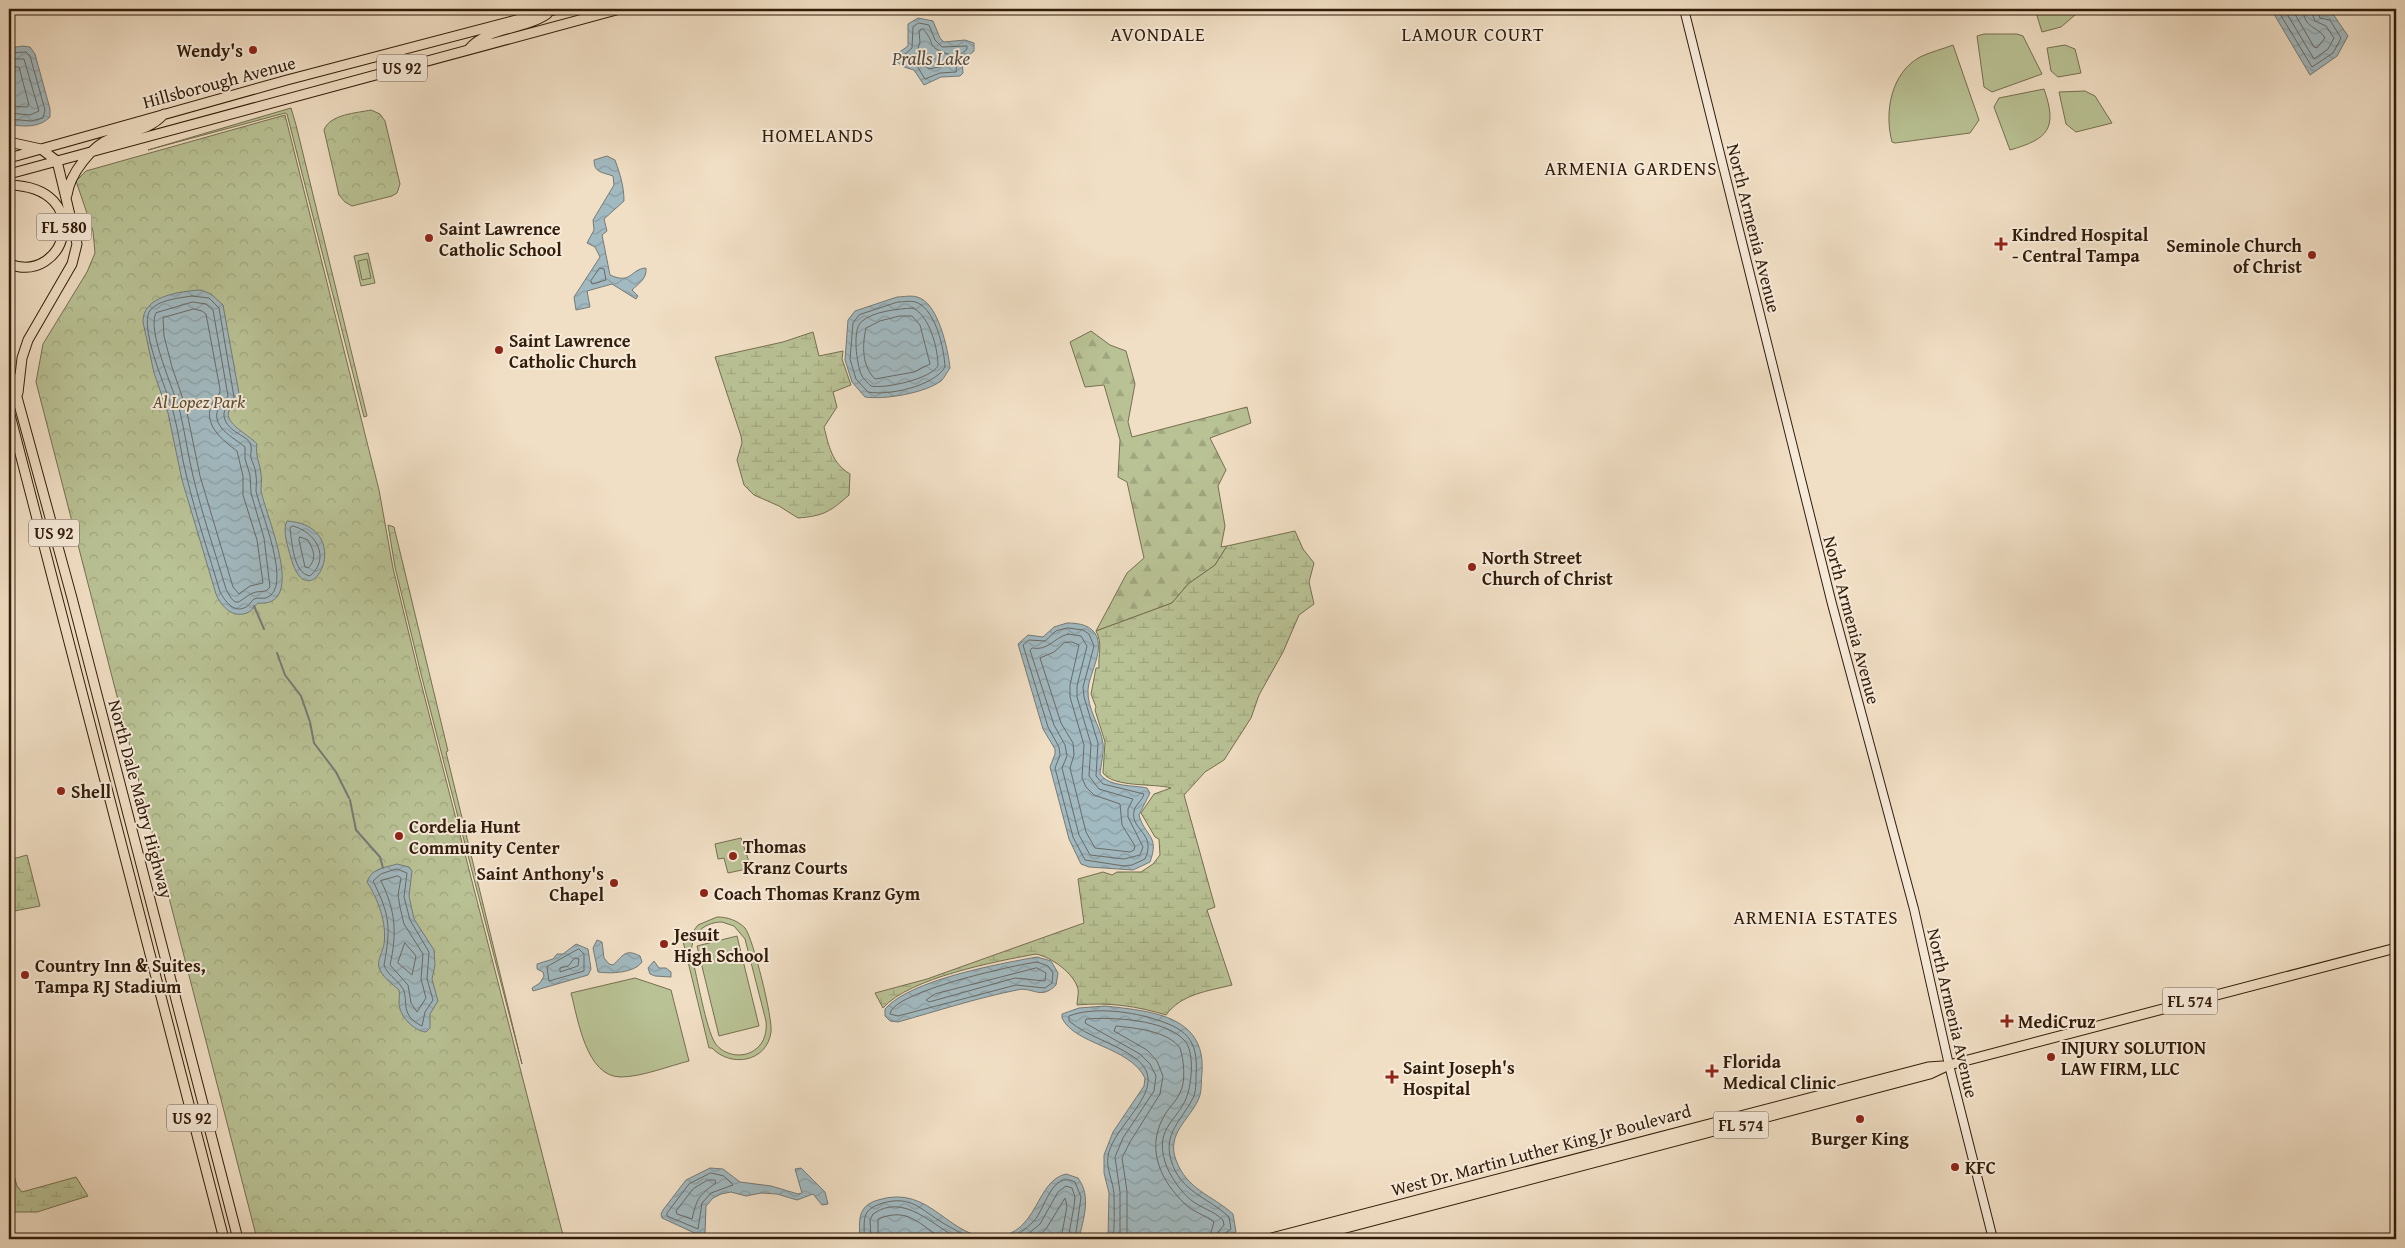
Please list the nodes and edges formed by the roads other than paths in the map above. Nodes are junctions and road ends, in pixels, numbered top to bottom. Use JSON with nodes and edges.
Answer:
{"nodes":[{"id":1,"x":556,"y":9,"type":"edge"},
{"id":2,"x":620,"y":9,"type":"edge"},
{"id":3,"x":1684,"y":9,"type":"edge"},
{"id":4,"x":469,"y":50,"type":"junction"},
{"id":5,"x":164,"y":114,"type":"junction"},
{"id":6,"x":9,"y":142,"type":"edge"},
{"id":7,"x":41,"y":149,"type":"junction"},
{"id":8,"x":96,"y":150,"type":"junction"},
{"id":9,"x":9,"y":158,"type":"edge"},
{"id":10,"x":57,"y":161,"type":"junction"},
{"id":11,"x":9,"y":174,"type":"edge"},
{"id":12,"x":9,"y":184,"type":"edge"},
{"id":13,"x":67,"y":198,"type":"junction"},
{"id":14,"x":9,"y":264,"type":"edge"},
{"id":15,"x":9,"y":368,"type":"edge"},
{"id":16,"x":17,"y":401,"type":"junction"},
{"id":17,"x":9,"y":411,"type":"edge"},
{"id":18,"x":9,"y":420,"type":"edge"},
{"id":19,"x":14,"y":431,"type":"junction"},
{"id":20,"x":105,"y":725,"type":"junction"},
{"id":21,"x":92,"y":729,"type":"junction"},
{"id":22,"x":154,"y":917,"type":"junction"},
{"id":23,"x":141,"y":920,"type":"junction"},
{"id":24,"x":2396,"y":948,"type":"edge"},
{"id":25,"x":1949,"y":1065,"type":"junction"},
{"id":26,"x":224,"y":1239,"type":"edge"},
{"id":27,"x":238,"y":1239,"type":"edge"},
{"id":28,"x":1268,"y":1239,"type":"edge"},
{"id":29,"x":1304,"y":1239,"type":"edge"},
{"id":30,"x":1993,"y":1239,"type":"edge"}],
"edges":[{"from":1,"to":4,"type":"main road"},
{"from":1,"to":5,"type":"main road","name":"Hillsborough Avenue","number":"US 92"},
{"from":2,"to":4,"type":"main road","number":"US 92"},
{"from":3,"to":25,"type":"main road","name":"North Armenia Avenue"},
{"from":4,"to":8,"type":"main road","name":"Hillsborough Avenue","number":"US 92"},
{"from":5,"to":7,"type":"main road","name":"Hillsborough Avenue","number":"US 92"},
{"from":5,"to":8,"type":"main road"},
{"from":6,"to":7,"type":"main road"},
{"from":7,"to":9,"type":"main road","name":"Hillsborough Avenue","number":"US 92"},
{"from":7,"to":10,"type":"main road"},
{"from":8,"to":10,"type":"main road","name":"Hillsborough Avenue"},
{"from":8,"to":13,"type":"main road","number":"US 92"},
{"from":10,"to":11,"type":"main road","name":"Hillsborough Avenue"},
{"from":10,"to":13,"type":"main road"},
{"from":12,"to":14,"type":"main road","number":"FL 580"},
{"from":13,"to":16,"type":"main road","number":"US 92"},
{"from":15,"to":16,"type":"main road","name":"North Dale Mabry Highway"},
{"from":16,"to":20,"type":"main road","name":"North Dale Mabry Highway","number":"US 92"},
{"from":17,"to":19,"type":"main road","name":"North Dale Mabry Highway","number":"US 92"},
{"from":18,"to":19,"type":"main road"},
{"from":19,"to":21,"type":"main road","name":"North Dale Mabry Highway","number":"US 92"},
{"from":20,"to":21,"type":"main road"},
{"from":20,"to":22,"type":"main road","name":"North Dale Mabry Highway","number":"US 92"},
{"from":21,"to":23,"type":"main road","name":"North Dale Mabry Highway","number":"US 92"},
{"from":22,"to":23,"type":"main road"},
{"from":22,"to":27,"type":"main road","name":"North Dale Mabry Highway","number":"US 92"},
{"from":23,"to":26,"type":"main road","name":"North Dale Mabry Highway","number":"US 92"},
{"from":24,"to":25,"type":"main road","number":"FL 574"},
{"from":25,"to":28,"type":"main road","name":"West Dr. Martin Luther King Jr Boulevard","number":"FL 574"},
{"from":25,"to":29,"type":"main road","name":"West Dr. Martin Luther King Jr Boulevard","number":"FL 574"},
{"from":25,"to":30,"type":"main road","name":"North Armenia Avenue"}]}
